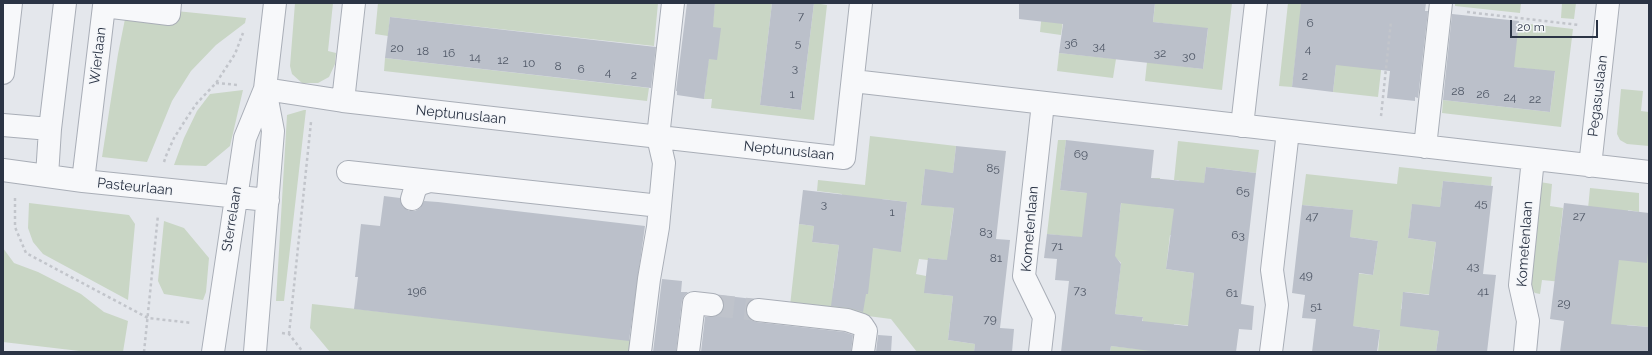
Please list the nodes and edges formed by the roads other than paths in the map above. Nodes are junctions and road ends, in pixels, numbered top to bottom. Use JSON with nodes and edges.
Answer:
{"nodes":[{"id":1,"x":11,"y":3,"type":"edge"},
{"id":2,"x":65,"y":3,"type":"edge"},
{"id":3,"x":170,"y":3,"type":"edge"},
{"id":4,"x":275,"y":3,"type":"edge"},
{"id":5,"x":354,"y":3,"type":"edge"},
{"id":6,"x":673,"y":3,"type":"edge"},
{"id":7,"x":862,"y":3,"type":"edge"},
{"id":8,"x":1256,"y":3,"type":"edge"},
{"id":9,"x":1608,"y":3,"type":"edge"},
{"id":10,"x":1441,"y":6,"type":"edge"},
{"id":11,"x":3,"y":73,"type":"edge"},
{"id":12,"x":853,"y":81,"type":"junction"},
{"id":13,"x":265,"y":89,"type":"junction"},
{"id":14,"x":343,"y":101,"type":"junction"},
{"id":15,"x":1043,"y":103,"type":"junction"},
{"id":16,"x":3,"y":125,"type":"edge"},
{"id":17,"x":1242,"y":126,"type":"junction"},
{"id":18,"x":50,"y":129,"type":"junction"},
{"id":19,"x":1288,"y":131,"type":"junction"},
{"id":20,"x":658,"y":136,"type":"junction"},
{"id":21,"x":1425,"y":147,"type":"junction"},
{"id":22,"x":1533,"y":159,"type":"junction"},
{"id":23,"x":1590,"y":166,"type":"junction"},
{"id":24,"x":9,"y":171,"type":"edge"},
{"id":25,"x":348,"y":172,"type":"dead end"},
{"id":26,"x":1649,"y":172,"type":"edge"},
{"id":27,"x":47,"y":176,"type":"junction"},
{"id":28,"x":83,"y":181,"type":"junction"},
{"id":29,"x":430,"y":181,"type":"junction"},
{"id":30,"x":235,"y":197,"type":"junction"},
{"id":31,"x":412,"y":199,"type":"dead end"},
{"id":32,"x":268,"y":200,"type":"junction"},
{"id":33,"x":660,"y":206,"type":"junction"},
{"id":34,"x":712,"y":305,"type":"tunnel mouth"},
{"id":35,"x":758,"y":310,"type":"tunnel mouth"},
{"id":36,"x":213,"y":352,"type":"edge"},
{"id":37,"x":255,"y":352,"type":"edge"},
{"id":38,"x":640,"y":352,"type":"edge"},
{"id":39,"x":688,"y":352,"type":"edge"},
{"id":40,"x":864,"y":352,"type":"edge"},
{"id":41,"x":1040,"y":352,"type":"edge"},
{"id":42,"x":1272,"y":352,"type":"edge"},
{"id":43,"x":1525,"y":352,"type":"edge"}],
"edges":[{"from":1,"to":11,"type":"street"},
{"from":2,"to":18,"type":"street"},
{"from":3,"to":28,"type":"street","name":"Wierlaan"},
{"from":4,"to":13,"type":"street","name":"Sterrelaan"},
{"from":5,"to":14,"type":"street"},
{"from":6,"to":20,"type":"street"},
{"from":7,"to":12,"type":"street"},
{"from":8,"to":17,"type":"street"},
{"from":9,"to":23,"type":"street","name":"Pegasuslaan"},
{"from":10,"to":21,"type":"street"},
{"from":12,"to":15,"type":"street"},
{"from":12,"to":20,"type":"street","name":"Neptunuslaan"},
{"from":13,"to":14,"type":"street","name":"Neptunuslaan"},
{"from":13,"to":30,"type":"street","name":"Sterrelaan"},
{"from":13,"to":32,"type":"street","name":"Sterrelaan"},
{"from":14,"to":20,"type":"street","name":"Neptunuslaan"},
{"from":15,"to":17,"type":"street"},
{"from":15,"to":41,"type":"street","name":"Kometenlaan"},
{"from":16,"to":18,"type":"street"},
{"from":17,"to":19,"type":"street"},
{"from":18,"to":27,"type":"street"},
{"from":19,"to":21,"type":"street"},
{"from":19,"to":42,"type":"street"},
{"from":20,"to":33,"type":"street"},
{"from":21,"to":22,"type":"street"},
{"from":22,"to":23,"type":"street"},
{"from":22,"to":43,"type":"street","name":"Kometenlaan"},
{"from":23,"to":26,"type":"street"},
{"from":24,"to":27,"type":"street","name":"Pasteurlaan"},
{"from":25,"to":29,"type":"street"},
{"from":27,"to":28,"type":"street","name":"Pasteurlaan"},
{"from":28,"to":30,"type":"street","name":"Pasteurlaan"},
{"from":29,"to":31,"type":"street"},
{"from":29,"to":33,"type":"street"},
{"from":30,"to":32,"type":"street","name":"Pasteurlaan"},
{"from":30,"to":36,"type":"street","name":"Sterrelaan"},
{"from":32,"to":37,"type":"street","name":"Sterrelaan"},
{"from":33,"to":38,"type":"street"},
{"from":34,"to":39,"type":"street"},
{"from":35,"to":40,"type":"street"}]}
